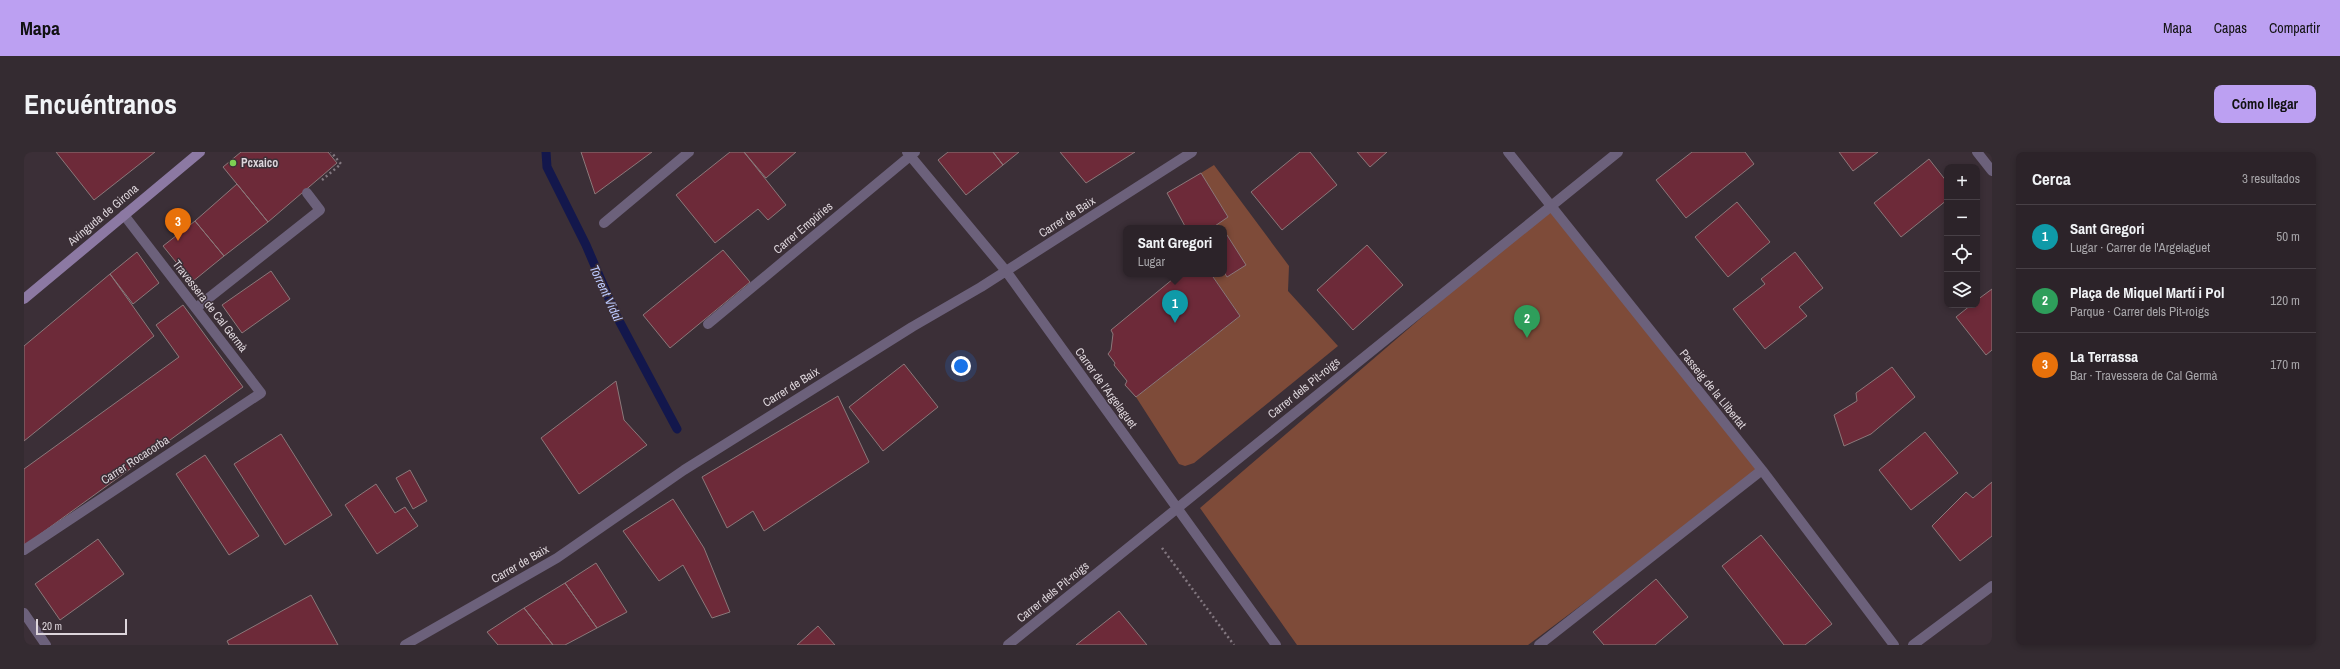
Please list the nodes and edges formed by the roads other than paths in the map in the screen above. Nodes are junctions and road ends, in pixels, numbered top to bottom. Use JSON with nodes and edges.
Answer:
{"nodes":[{"id":1,"x":200,"y":152,"type":"edge"},
{"id":2,"x":689,"y":152,"type":"edge"},
{"id":3,"x":1192,"y":152,"type":"edge"},
{"id":4,"x":1508,"y":152,"type":"edge"},
{"id":5,"x":1618,"y":152,"type":"edge"},
{"id":6,"x":1976,"y":152,"type":"edge"},
{"id":7,"x":911,"y":153,"type":"edge"},
{"id":8,"x":1992,"y":171,"type":"edge"},
{"id":9,"x":307,"y":193,"type":"road end"},
{"id":10,"x":1550,"y":207,"type":"junction"},
{"id":11,"x":124,"y":215,"type":"junction"},
{"id":12,"x":604,"y":223,"type":"dead end"},
{"id":13,"x":1006,"y":271,"type":"junction"},
{"id":14,"x":24,"y":299,"type":"edge"},
{"id":15,"x":196,"y":308,"type":"junction"},
{"id":16,"x":708,"y":324,"type":"dead end"},
{"id":17,"x":261,"y":393,"type":"joint"},
{"id":18,"x":1762,"y":470,"type":"junction"},
{"id":19,"x":1176,"y":508,"type":"junction"},
{"id":20,"x":24,"y":550,"type":"edge"},
{"id":21,"x":1992,"y":586,"type":"edge"},
{"id":22,"x":24,"y":613,"type":"edge"},
{"id":23,"x":46,"y":645,"type":"edge"},
{"id":24,"x":406,"y":645,"type":"edge"},
{"id":25,"x":1008,"y":645,"type":"edge"},
{"id":26,"x":1276,"y":645,"type":"edge"},
{"id":27,"x":1539,"y":645,"type":"edge"},
{"id":28,"x":1894,"y":645,"type":"edge"},
{"id":29,"x":1913,"y":645,"type":"edge"}],
"edges":[{"from":1,"to":11,"type":"main road","name":"Avinguda de Girona"},
{"from":2,"to":12,"type":"street"},
{"from":3,"to":13,"type":"street","name":"Carrer de Baix"},
{"from":4,"to":10,"type":"street","name":"Passeig de la Llibertat"},
{"from":5,"to":10,"type":"street","name":"Carrer dels Pit-roigs"},
{"from":6,"to":8,"type":"street"},
{"from":7,"to":13,"type":"street","name":"Carrer de l'Argelaguet"},
{"from":7,"to":16,"type":"street","name":"Carrer Empúries"},
{"from":9,"to":15,"type":"street"},
{"from":10,"to":18,"type":"street","name":"Passeig de la Llibertat"},
{"from":10,"to":19,"type":"street","name":"Carrer dels Pit-roigs"},
{"from":11,"to":14,"type":"main road","name":"Avinguda de Girona"},
{"from":11,"to":15,"type":"street","name":"Travessera de Cal Germà"},
{"from":13,"to":19,"type":"street","name":"Carrer de l'Argelaguet"},
{"from":13,"to":24,"type":"street","name":"Carrer de Baix"},
{"from":15,"to":17,"type":"street","name":"Travessera de Cal Germà"},
{"from":17,"to":20,"type":"street","name":"Carrer Rocacorba"},
{"from":18,"to":27,"type":"street"},
{"from":18,"to":28,"type":"street","name":"Passeig de la Llibertat"},
{"from":19,"to":25,"type":"street","name":"Carrer dels Pit-roigs"},
{"from":19,"to":26,"type":"street","name":"Carrer de l'Argelaguet"},
{"from":21,"to":29,"type":"street"},
{"from":22,"to":23,"type":"street"}]}
